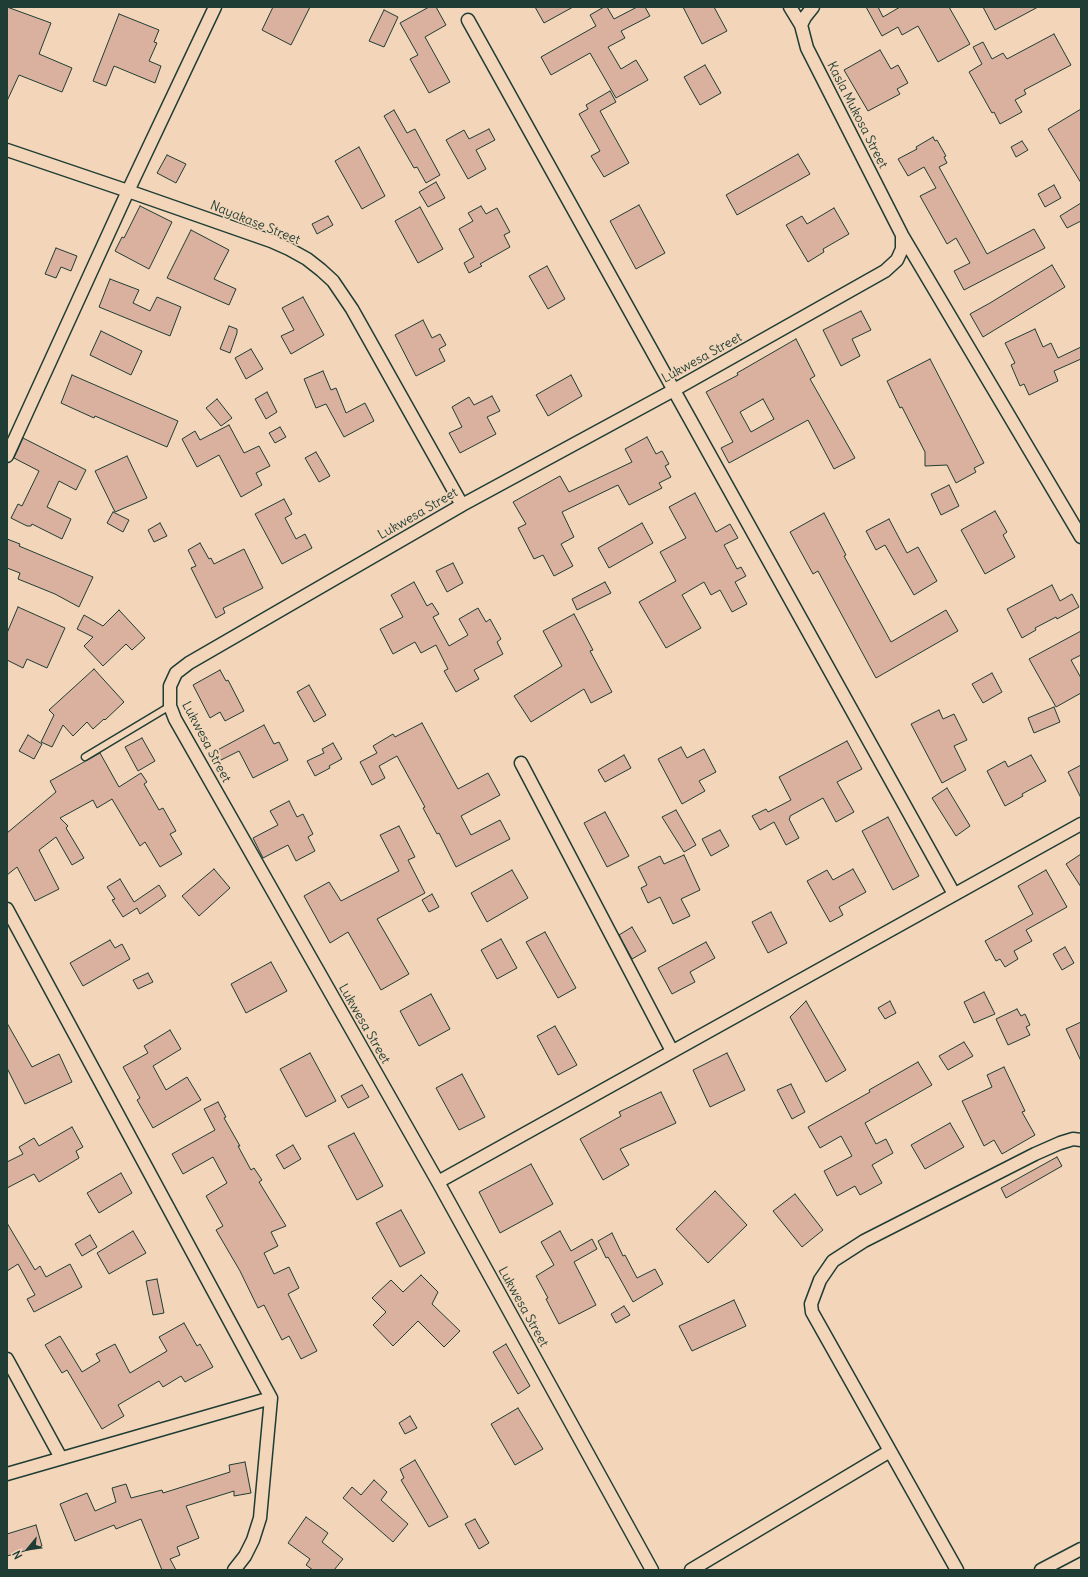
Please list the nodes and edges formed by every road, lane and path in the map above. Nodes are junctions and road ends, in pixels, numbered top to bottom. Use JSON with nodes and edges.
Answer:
{"nodes":[{"id":1,"x":215,"y":7,"type":"edge"},
{"id":2,"x":790,"y":7,"type":"edge"},
{"id":3,"x":813,"y":7,"type":"edge"},
{"id":4,"x":468,"y":20,"type":"dead end"},
{"id":5,"x":801,"y":26,"type":"junction"},
{"id":6,"x":7,"y":150,"type":"edge"},
{"id":7,"x":128,"y":191,"type":"junction"},
{"id":8,"x":902,"y":235,"type":"junction"},
{"id":9,"x":674,"y":390,"type":"junction"},
{"id":10,"x":7,"y":456,"type":"edge"},
{"id":11,"x":462,"y":505,"type":"junction"},
{"id":12,"x":1081,"y":536,"type":"edge"},
{"id":13,"x":170,"y":706,"type":"junction"},
{"id":14,"x":85,"y":757,"type":"dead end"},
{"id":15,"x":521,"y":763,"type":"dead end"},
{"id":16,"x":1081,"y":824,"type":"edge"},
{"id":17,"x":954,"y":894,"type":"junction"},
{"id":18,"x":7,"y":909,"type":"edge"},
{"id":19,"x":672,"y":1051,"type":"junction"},
{"id":20,"x":1081,"y":1140,"type":"edge"},
{"id":21,"x":438,"y":1182,"type":"junction"},
{"id":22,"x":7,"y":1359,"type":"edge"},
{"id":23,"x":271,"y":1398,"type":"junction"},
{"id":24,"x":890,"y":1451,"type":"junction"},
{"id":25,"x":62,"y":1458,"type":"junction"},
{"id":26,"x":7,"y":1474,"type":"edge"},
{"id":27,"x":1081,"y":1549,"type":"edge"},
{"id":28,"x":234,"y":1570,"type":"edge"},
{"id":29,"x":652,"y":1570,"type":"edge"},
{"id":30,"x":691,"y":1570,"type":"edge"},
{"id":31,"x":957,"y":1570,"type":"edge"},
{"id":32,"x":1041,"y":1570,"type":"edge"}],
"edges":[{"from":1,"to":7,"type":"street"},
{"from":2,"to":5,"type":"street","name":"Kasla Mukosa Street"},
{"from":3,"to":5,"type":"street"},
{"from":4,"to":9,"type":"street"},
{"from":5,"to":8,"type":"street","name":"Kasla Mukosa Street"},
{"from":6,"to":7,"type":"street","name":"Nayakase Street"},
{"from":7,"to":10,"type":"street"},
{"from":7,"to":11,"type":"street","name":"Nayakase Street"},
{"from":8,"to":9,"type":"street","name":"Lukwesa Street"},
{"from":8,"to":12,"type":"street","name":"Kasla Mukosa Street"},
{"from":9,"to":11,"type":"street","name":"Lukwesa Street"},
{"from":9,"to":17,"type":"street"},
{"from":11,"to":13,"type":"street","name":"Lukwesa Street"},
{"from":13,"to":14,"type":"lane"},
{"from":13,"to":21,"type":"street","name":"Lukwesa Street"},
{"from":15,"to":19,"type":"street"},
{"from":16,"to":17,"type":"street"},
{"from":17,"to":19,"type":"street"},
{"from":18,"to":23,"type":"street"},
{"from":19,"to":21,"type":"street"},
{"from":20,"to":24,"type":"street"},
{"from":21,"to":29,"type":"street","name":"Lukwesa Street"},
{"from":22,"to":25,"type":"street"},
{"from":23,"to":25,"type":"street"},
{"from":23,"to":28,"type":"street"},
{"from":24,"to":30,"type":"street"},
{"from":24,"to":31,"type":"street"},
{"from":25,"to":26,"type":"street"},
{"from":27,"to":32,"type":"street"}]}
